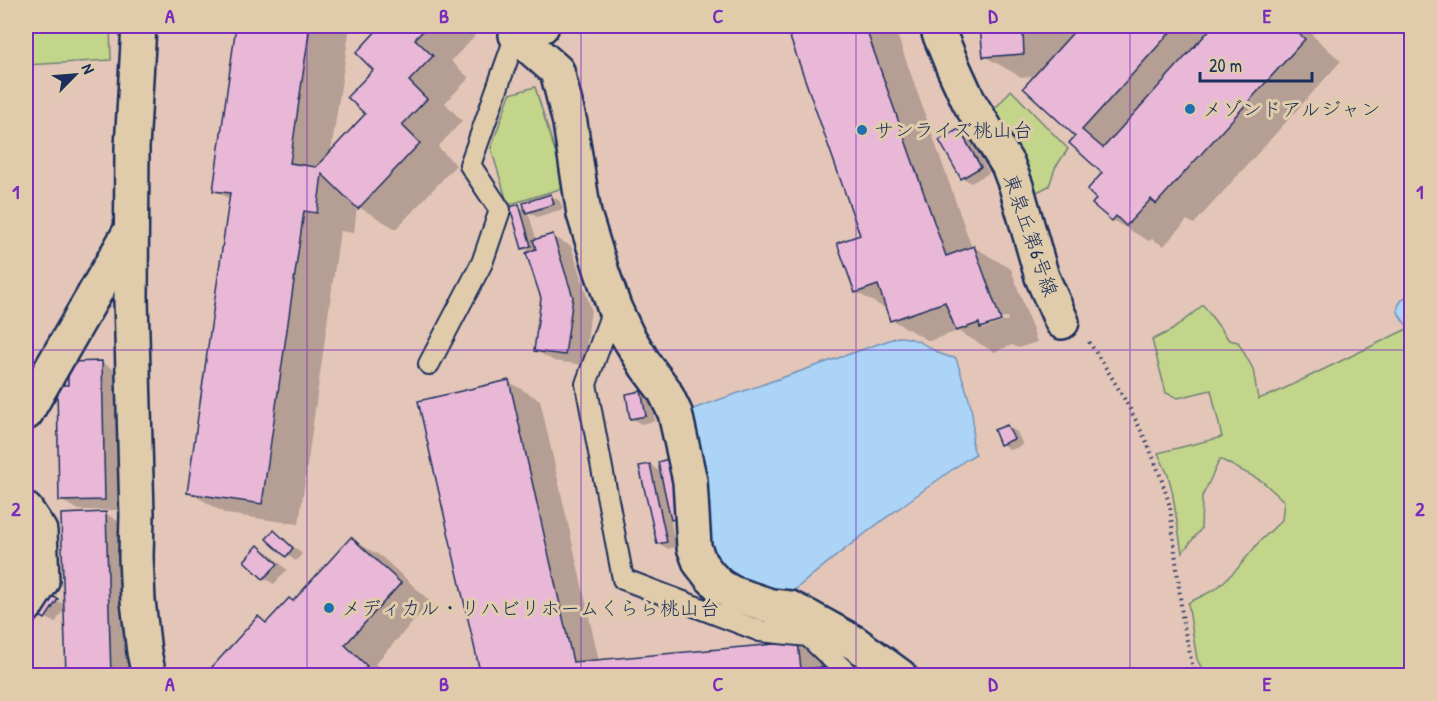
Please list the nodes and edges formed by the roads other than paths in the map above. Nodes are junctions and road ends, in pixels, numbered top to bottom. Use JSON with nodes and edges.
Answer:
{"nodes":[{"id":1,"x":139,"y":26,"type":"edge"},
{"id":2,"x":938,"y":26,"type":"edge"},
{"id":3,"x":525,"y":29,"type":"edge"},
{"id":4,"x":130,"y":230,"type":"junction"},
{"id":5,"x":614,"y":307,"type":"junction"},
{"id":6,"x":1062,"y":322,"type":"road end"},
{"id":7,"x":429,"y":364,"type":"dead end"},
{"id":8,"x":26,"y":412,"type":"edge"},
{"id":9,"x":26,"y":510,"type":"edge"},
{"id":10,"x":26,"y":606,"type":"edge"},
{"id":11,"x":148,"y":675,"type":"edge"},
{"id":12,"x":850,"y":675,"type":"edge"},
{"id":13,"x":900,"y":675,"type":"edge"}],
"edges":[{"from":1,"to":4,"type":"street"},
{"from":2,"to":6,"type":"street","name":"東泉丘第6号線"},
{"from":3,"to":5,"type":"street"},
{"from":3,"to":7,"type":"lane"},
{"from":4,"to":8,"type":"street"},
{"from":4,"to":11,"type":"street"},
{"from":5,"to":12,"type":"lane"},
{"from":5,"to":13,"type":"street"},
{"from":9,"to":10,"type":"street"}]}
